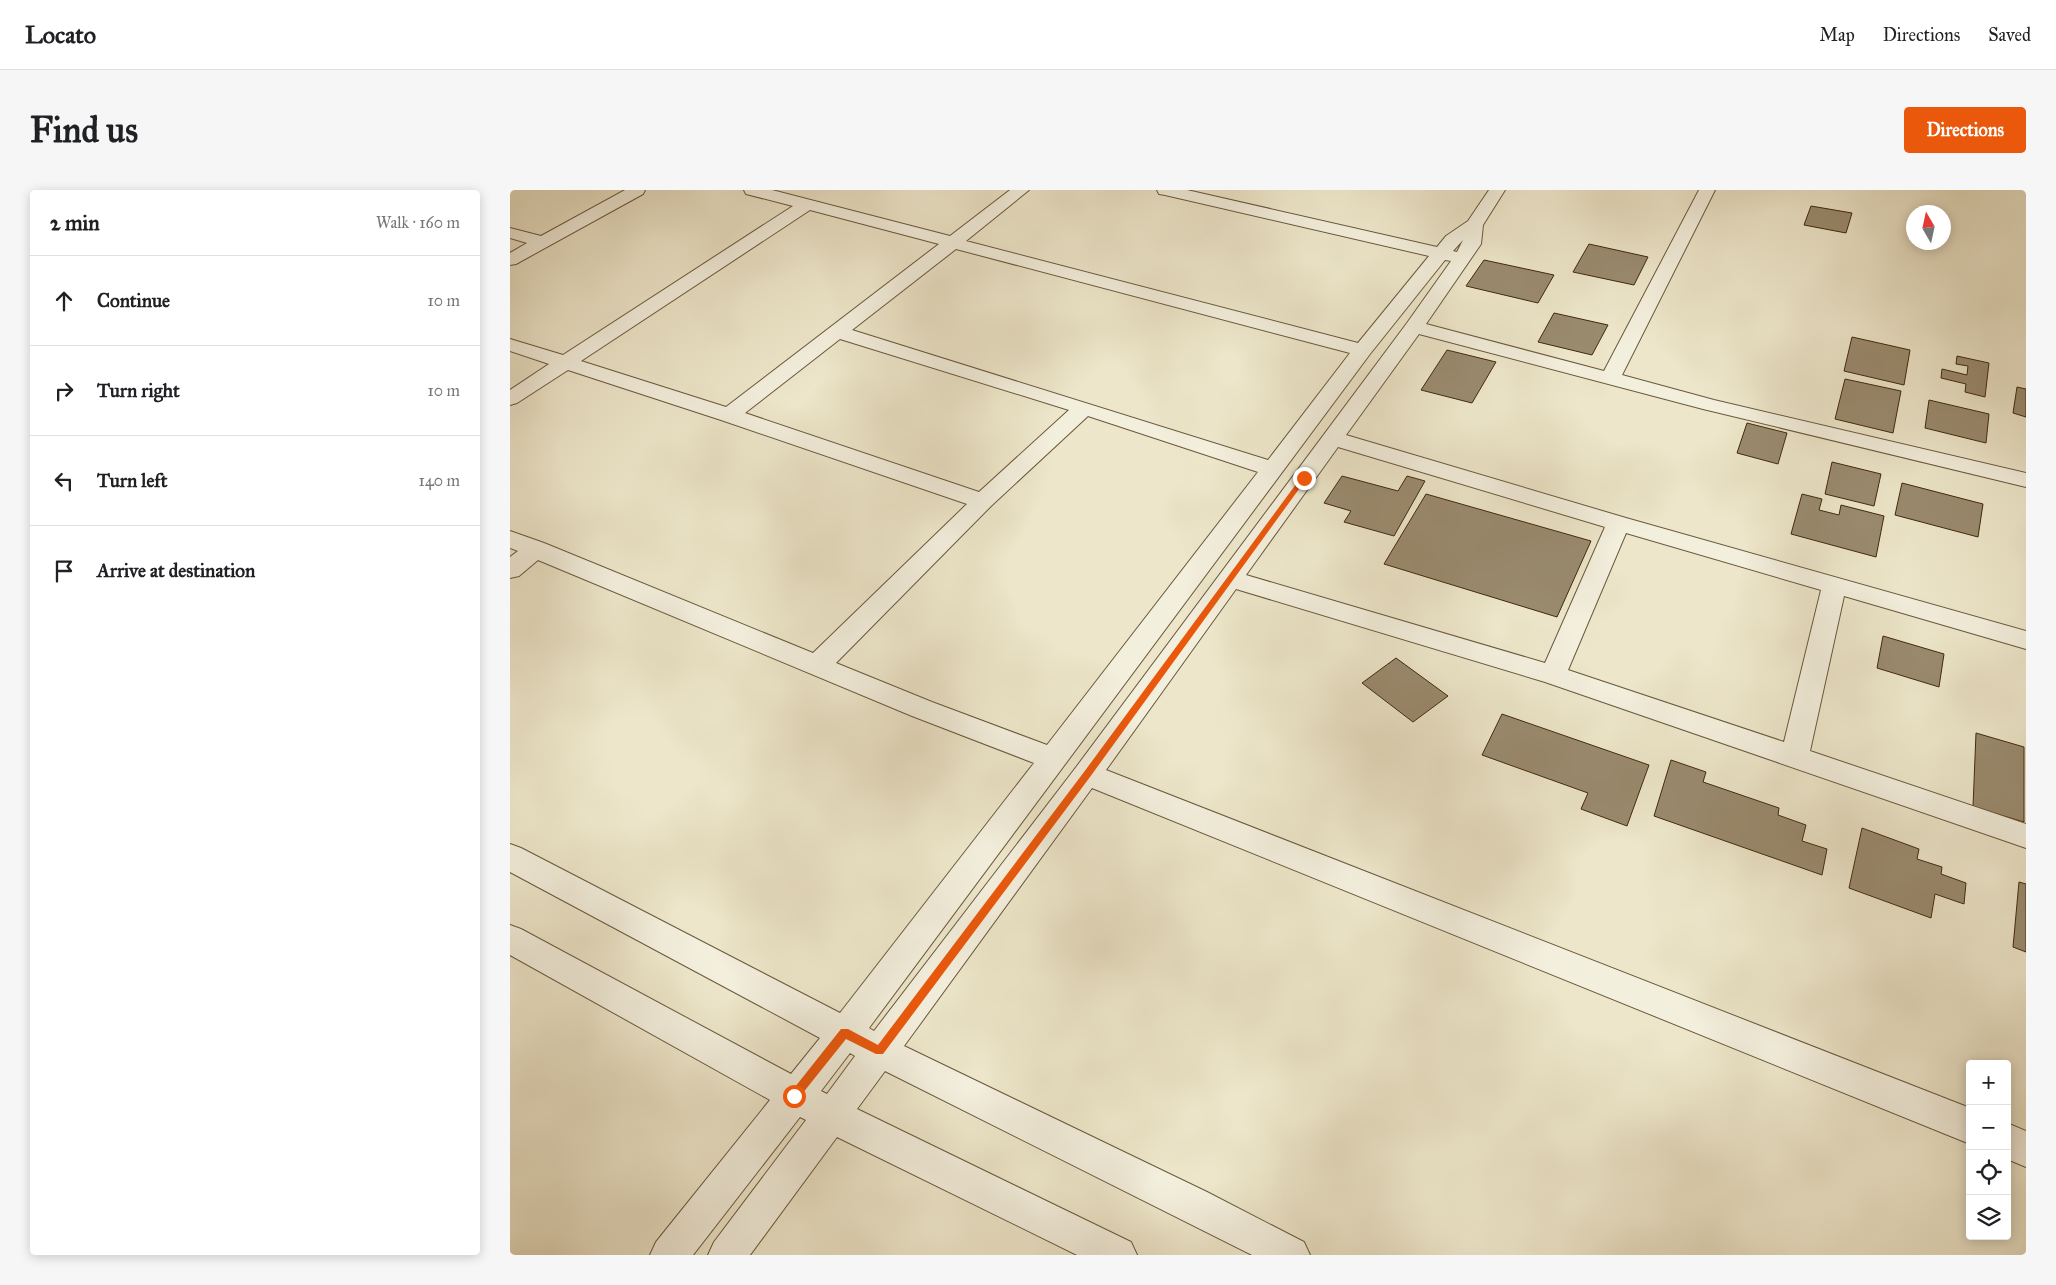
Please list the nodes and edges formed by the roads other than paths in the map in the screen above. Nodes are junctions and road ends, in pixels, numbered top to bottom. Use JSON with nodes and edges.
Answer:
{"nodes":[{"id":1,"x":637,"y":190,"type":"edge"},
{"id":2,"x":752,"y":190,"type":"edge"},
{"id":3,"x":1020,"y":190,"type":"edge"},
{"id":4,"x":1164,"y":190,"type":"edge"},
{"id":5,"x":1236,"y":190,"type":"edge"},
{"id":6,"x":1496,"y":190,"type":"edge"},
{"id":7,"x":1700,"y":192,"type":"edge"},
{"id":8,"x":806,"y":205,"type":"junction"},
{"id":9,"x":510,"y":233,"type":"edge"},
{"id":10,"x":543,"y":242,"type":"junction"},
{"id":11,"x":952,"y":242,"type":"junction"},
{"id":12,"x":1460,"y":244,"type":"junction"},
{"id":13,"x":510,"y":260,"type":"edge"},
{"id":14,"x":1414,"y":327,"type":"junction"},
{"id":15,"x":838,"y":332,"type":"junction"},
{"id":16,"x":510,"y":345,"type":"edge"},
{"id":17,"x":1364,"y":350,"type":"junction"},
{"id":18,"x":565,"y":364,"type":"junction"},
{"id":19,"x":1610,"y":378,"type":"junction"},
{"id":20,"x":510,"y":399,"type":"edge"},
{"id":21,"x":1084,"y":408,"type":"junction"},
{"id":22,"x":729,"y":415,"type":"junction"},
{"id":23,"x":1333,"y":438,"type":"junction"},
{"id":24,"x":1272,"y":469,"type":"junction"},
{"id":25,"x":2026,"y":480,"type":"edge"},
{"id":26,"x":983,"y":500,"type":"junction"},
{"id":27,"x":1618,"y":524,"type":"junction"},
{"id":28,"x":510,"y":539,"type":"edge"},
{"id":29,"x":536,"y":549,"type":"junction"},
{"id":30,"x":510,"y":570,"type":"edge"},
{"id":31,"x":1230,"y":579,"type":"junction"},
{"id":32,"x":1834,"y":586,"type":"junction"},
{"id":33,"x":2026,"y":640,"type":"edge"},
{"id":34,"x":817,"y":666,"type":"junction"},
{"id":35,"x":1553,"y":675,"type":"junction"},
{"id":36,"x":1055,"y":758,"type":"junction"},
{"id":37,"x":1794,"y":758,"type":"junction"},
{"id":38,"x":1087,"y":774,"type":"junction"},
{"id":39,"x":2026,"y":836,"type":"edge"},
{"id":40,"x":510,"y":857,"type":"edge"},
{"id":41,"x":510,"y":939,"type":"edge"},
{"id":42,"x":845,"y":1033,"type":"junction"},
{"id":43,"x":879,"y":1051,"type":"junction"},
{"id":44,"x":794,"y":1096,"type":"junction"},
{"id":45,"x":831,"y":1115,"type":"junction"},
{"id":46,"x":1966,"y":1124,"type":"edge"},
{"id":47,"x":2011,"y":1143,"type":"edge"},
{"id":48,"x":2026,"y":1149,"type":"edge"},
{"id":49,"x":669,"y":1255,"type":"edge"},
{"id":50,"x":727,"y":1255,"type":"edge"},
{"id":51,"x":1118,"y":1255,"type":"edge"},
{"id":52,"x":1292,"y":1255,"type":"edge"}],
"edges":[{"from":1,"to":10,"type":"street"},
{"from":2,"to":8,"type":"street"},
{"from":3,"to":11,"type":"street"},
{"from":4,"to":12,"type":"street"},
{"from":5,"to":12,"type":"street"},
{"from":6,"to":12,"type":"street"},
{"from":7,"to":19,"type":"street"},
{"from":8,"to":11,"type":"street"},
{"from":8,"to":18,"type":"street"},
{"from":9,"to":10,"type":"street"},
{"from":10,"to":13,"type":"street"},
{"from":11,"to":15,"type":"street"},
{"from":11,"to":17,"type":"street"},
{"from":12,"to":14,"type":"street"},
{"from":12,"to":17,"type":"street"},
{"from":14,"to":19,"type":"street"},
{"from":14,"to":23,"type":"street"},
{"from":15,"to":21,"type":"street"},
{"from":15,"to":22,"type":"street"},
{"from":16,"to":18,"type":"street"},
{"from":17,"to":24,"type":"street"},
{"from":18,"to":20,"type":"street"},
{"from":18,"to":22,"type":"street"},
{"from":19,"to":25,"type":"street"},
{"from":21,"to":24,"type":"street"},
{"from":21,"to":26,"type":"street"},
{"from":22,"to":26,"type":"street"},
{"from":23,"to":27,"type":"street"},
{"from":23,"to":31,"type":"street"},
{"from":24,"to":36,"type":"street"},
{"from":26,"to":34,"type":"street"},
{"from":27,"to":32,"type":"street"},
{"from":27,"to":35,"type":"street"},
{"from":28,"to":29,"type":"street"},
{"from":29,"to":30,"type":"street"},
{"from":29,"to":34,"type":"street"},
{"from":31,"to":35,"type":"street"},
{"from":31,"to":38,"type":"street"},
{"from":32,"to":33,"type":"street"},
{"from":32,"to":37,"type":"street"},
{"from":34,"to":36,"type":"street"},
{"from":35,"to":37,"type":"street"},
{"from":36,"to":42,"type":"street"},
{"from":37,"to":39,"type":"street"},
{"from":38,"to":43,"type":"street"},
{"from":38,"to":46,"type":"street"},
{"from":40,"to":42,"type":"street"},
{"from":41,"to":44,"type":"street"},
{"from":42,"to":43,"type":"street"},
{"from":42,"to":44,"type":"street"},
{"from":43,"to":45,"type":"street"},
{"from":43,"to":52,"type":"street"},
{"from":44,"to":45,"type":"street"},
{"from":44,"to":49,"type":"street"},
{"from":45,"to":50,"type":"street"},
{"from":45,"to":51,"type":"street"},
{"from":47,"to":48,"type":"street"}]}
